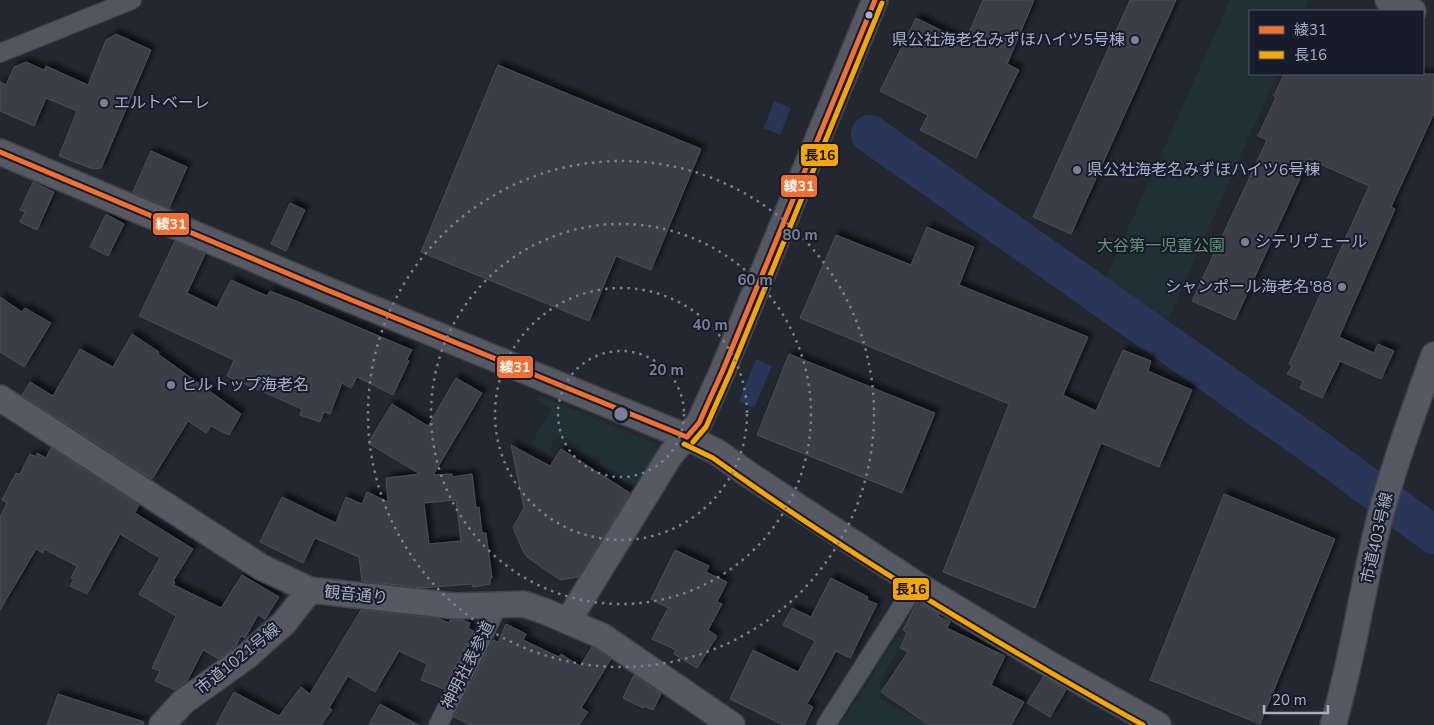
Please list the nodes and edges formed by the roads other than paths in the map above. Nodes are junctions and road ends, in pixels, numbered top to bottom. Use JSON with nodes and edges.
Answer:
{"nodes":[{"id":1,"x":132,"y":0,"type":"edge"},
{"id":2,"x":875,"y":0,"type":"edge"},
{"id":3,"x":1388,"y":0,"type":"edge"},
{"id":4,"x":1412,"y":10,"type":"edge"},
{"id":5,"x":0,"y":53,"type":"edge"},
{"id":6,"x":0,"y":152,"type":"edge"},
{"id":7,"x":1434,"y":355,"type":"edge"},
{"id":8,"x":0,"y":398,"type":"edge"},
{"id":9,"x":1424,"y":413,"type":"edge"},
{"id":10,"x":687,"y":437,"type":"junction"},
{"id":11,"x":916,"y":584,"type":"junction"},
{"id":12,"x":310,"y":590,"type":"junction"},
{"id":13,"x":498,"y":606,"type":"junction"},
{"id":14,"x":568,"y":622,"type":"junction"},
{"id":15,"x":162,"y":725,"type":"edge"},
{"id":16,"x":438,"y":725,"type":"edge"},
{"id":17,"x":732,"y":725,"type":"edge"},
{"id":18,"x":826,"y":725,"type":"edge"},
{"id":19,"x":1158,"y":725,"type":"edge"},
{"id":20,"x":1333,"y":725,"type":"edge"}],
"edges":[{"from":1,"to":5,"type":"street"},
{"from":2,"to":10,"type":"street"},
{"from":3,"to":4,"type":"street"},
{"from":6,"to":10,"type":"street"},
{"from":7,"to":9,"type":"street","name":"市道403号線"},
{"from":8,"to":12,"type":"street","name":"観音通り"},
{"from":9,"to":20,"type":"street","name":"市道403号線"},
{"from":10,"to":11,"type":"street"},
{"from":10,"to":14,"type":"street"},
{"from":11,"to":18,"type":"street"},
{"from":11,"to":19,"type":"street"},
{"from":12,"to":13,"type":"street","name":"観音通り"},
{"from":12,"to":15,"type":"street","name":"市道1021号線"},
{"from":13,"to":14,"type":"street","name":"観音通り"},
{"from":13,"to":16,"type":"street","name":"神明社表参道"},
{"from":14,"to":17,"type":"street","name":"観音通り"}]}
